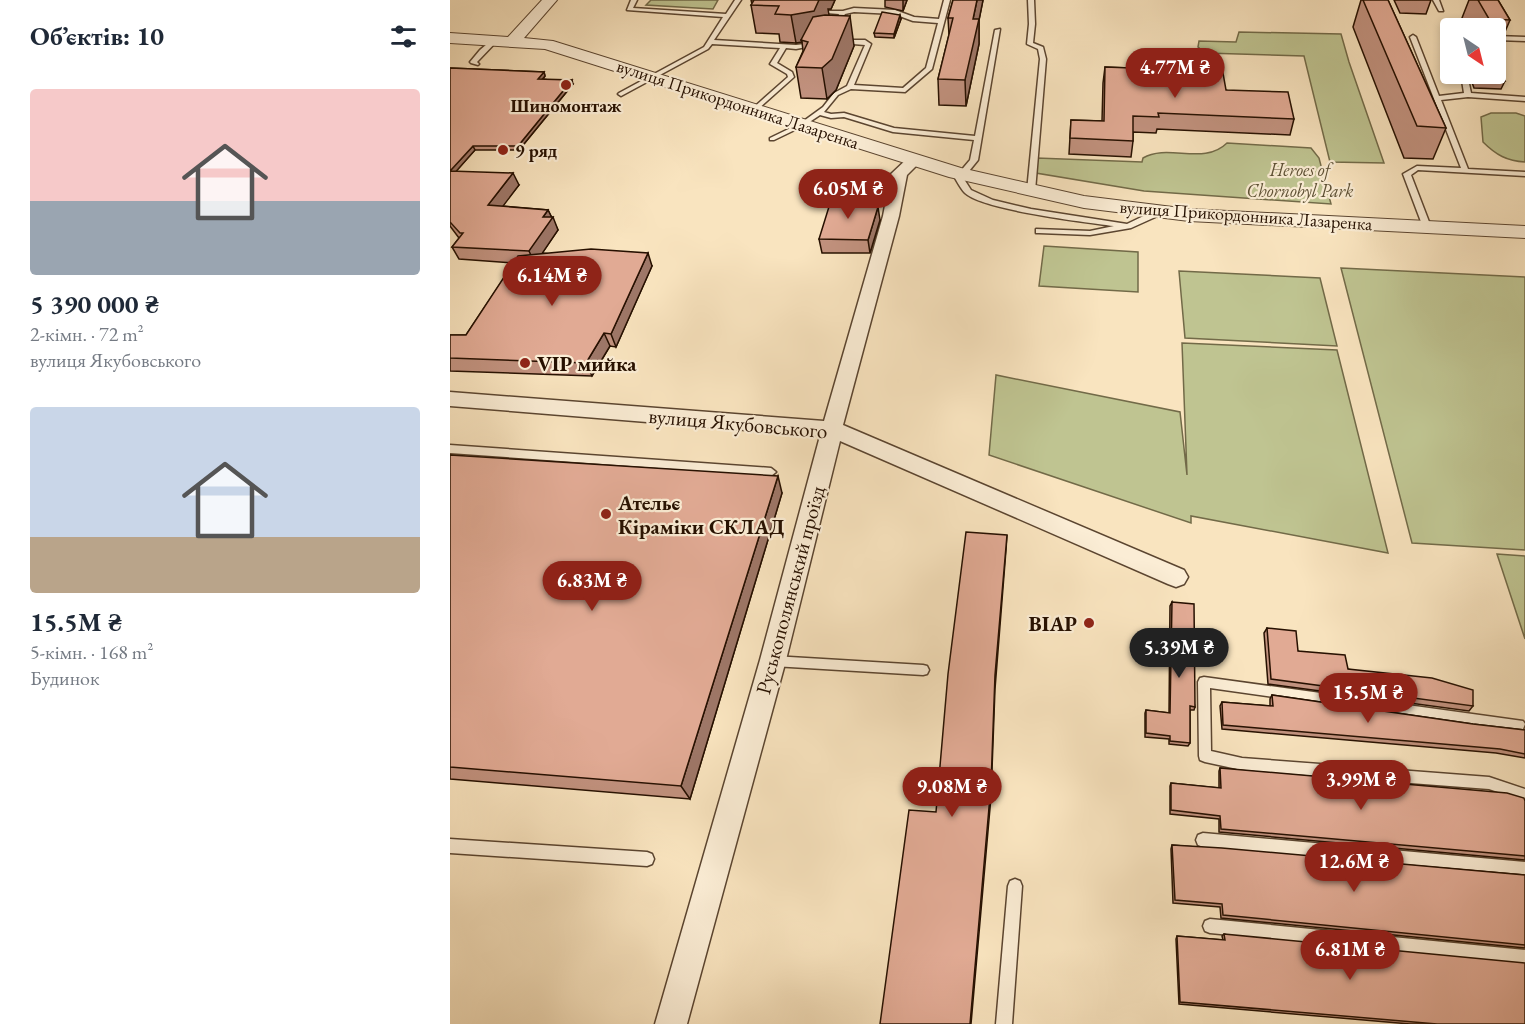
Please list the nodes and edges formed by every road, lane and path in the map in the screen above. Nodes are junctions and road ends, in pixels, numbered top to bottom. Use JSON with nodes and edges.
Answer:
{"nodes":[{"id":1,"x":550,"y":0,"type":"edge"},
{"id":2,"x":634,"y":0,"type":"edge"},
{"id":3,"x":738,"y":0,"type":"edge"},
{"id":4,"x":947,"y":0,"type":"edge"},
{"id":5,"x":1031,"y":0,"type":"edge"},
{"id":6,"x":1436,"y":0,"type":"edge"},
{"id":7,"x":1442,"y":10,"type":"dead end"},
{"id":8,"x":829,"y":12,"type":"dead end"},
{"id":9,"x":843,"y":13,"type":"junction"},
{"id":10,"x":728,"y":15,"type":"junction"},
{"id":11,"x":941,"y":21,"type":"junction"},
{"id":12,"x":838,"y":22,"type":"edge"},
{"id":13,"x":998,"y":30,"type":"dead end"},
{"id":14,"x":1413,"y":37,"type":"dead end"},
{"id":15,"x":450,"y":38,"type":"edge"},
{"id":16,"x":1506,"y":38,"type":"edge"},
{"id":17,"x":1525,"y":39,"type":"edge"},
{"id":18,"x":495,"y":40,"type":"junction"},
{"id":19,"x":513,"y":40,"type":"junction"},
{"id":20,"x":830,"y":40,"type":"edge"},
{"id":21,"x":711,"y":42,"type":"junction"},
{"id":22,"x":819,"y":43,"type":"edge"},
{"id":23,"x":784,"y":46,"type":"junction"},
{"id":24,"x":476,"y":64,"type":"dead end"},
{"id":25,"x":652,"y":77,"type":"junction"},
{"id":26,"x":1466,"y":84,"type":"edge"},
{"id":27,"x":850,"y":87,"type":"junction"},
{"id":28,"x":621,"y":94,"type":"dead end"},
{"id":29,"x":1468,"y":95,"type":"junction"},
{"id":30,"x":1438,"y":98,"type":"junction"},
{"id":31,"x":1525,"y":99,"type":"edge"},
{"id":32,"x":755,"y":109,"type":"junction"},
{"id":33,"x":820,"y":112,"type":"junction"},
{"id":34,"x":803,"y":124,"type":"junction"},
{"id":35,"x":978,"y":138,"type":"junction"},
{"id":36,"x":772,"y":139,"type":"dead end"},
{"id":37,"x":914,"y":160,"type":"junction"},
{"id":38,"x":1465,"y":170,"type":"junction"},
{"id":39,"x":959,"y":173,"type":"junction"},
{"id":40,"x":1525,"y":174,"type":"edge"},
{"id":41,"x":1031,"y":191,"type":"junction"},
{"id":42,"x":1159,"y":212,"type":"junction"},
{"id":43,"x":1128,"y":226,"type":"junction"},
{"id":44,"x":1426,"y":227,"type":"junction"},
{"id":45,"x":1039,"y":231,"type":"dead end"},
{"id":46,"x":1525,"y":232,"type":"edge"},
{"id":47,"x":450,"y":399,"type":"edge"},
{"id":48,"x":832,"y":429,"type":"junction"},
{"id":49,"x":450,"y":449,"type":"edge"},
{"id":50,"x":771,"y":472,"type":"dead end"},
{"id":51,"x":1176,"y":577,"type":"dead end"},
{"id":52,"x":773,"y":660,"type":"junction"},
{"id":53,"x":923,"y":670,"type":"dead end"},
{"id":54,"x":1519,"y":725,"type":"dead end"},
{"id":55,"x":1525,"y":795,"type":"edge"},
{"id":56,"x":1203,"y":840,"type":"dead end"},
{"id":57,"x":450,"y":846,"type":"edge"},
{"id":58,"x":647,"y":859,"type":"dead end"},
{"id":59,"x":1525,"y":869,"type":"edge"},
{"id":60,"x":1015,"y":886,"type":"dead end"},
{"id":61,"x":1210,"y":926,"type":"dead end"},
{"id":62,"x":1525,"y":957,"type":"edge"},
{"id":63,"x":671,"y":1024,"type":"edge"},
{"id":64,"x":1004,"y":1024,"type":"edge"}],
"edges":[{"from":1,"to":19,"type":"street"},
{"from":2,"to":10,"type":"lane"},
{"from":3,"to":10,"type":"lane"},
{"from":4,"to":11,"type":"lane"},
{"from":5,"to":41,"type":"lane"},
{"from":6,"to":7,"type":"lane"},
{"from":8,"to":9,"type":"lane"},
{"from":9,"to":11,"type":"lane"},
{"from":9,"to":12,"type":"lane"},
{"from":10,"to":21,"type":"lane"},
{"from":11,"to":27,"type":"lane"},
{"from":13,"to":35,"type":"lane"},
{"from":14,"to":30,"type":"lane"},
{"from":15,"to":18,"type":"street","name":"вулиця Прикордонника Лазаренка"},
{"from":16,"to":17,"type":"lane"},
{"from":18,"to":19,"type":"street","name":"вулиця Прикордонника Лазаренка"},
{"from":18,"to":24,"type":"lane"},
{"from":19,"to":25,"type":"street","name":"вулиця Прикордонника Лазаренка"},
{"from":20,"to":27,"type":"lane"},
{"from":21,"to":23,"type":"lane"},
{"from":21,"to":25,"type":"lane"},
{"from":22,"to":23,"type":"lane"},
{"from":23,"to":32,"type":"lane"},
{"from":25,"to":28,"type":"lane"},
{"from":25,"to":32,"type":"street","name":"вулиця Прикордонника Лазаренка"},
{"from":26,"to":29,"type":"lane"},
{"from":27,"to":33,"type":"lane"},
{"from":29,"to":30,"type":"lane"},
{"from":29,"to":31,"type":"lane"},
{"from":30,"to":38,"type":"lane"},
{"from":32,"to":34,"type":"street","name":"вулиця Прикордонника Лазаренка"},
{"from":33,"to":34,"type":"lane"},
{"from":33,"to":35,"type":"lane"},
{"from":34,"to":36,"type":"lane"},
{"from":34,"to":37,"type":"street","name":"вулиця Прикордонника Лазаренка"},
{"from":35,"to":39,"type":"lane"},
{"from":37,"to":39,"type":"street","name":"вулиця Прикордонника Лазаренка"},
{"from":37,"to":48,"type":"street","name":"Руськополянський проїзд"},
{"from":38,"to":40,"type":"lane"},
{"from":38,"to":44,"type":"lane"},
{"from":39,"to":41,"type":"street","name":"вулиця Прикордонника Лазаренка"},
{"from":39,"to":43,"type":"lane"},
{"from":41,"to":42,"type":"street","name":"вулиця Прикордонника Лазаренка"},
{"from":42,"to":43,"type":"lane"},
{"from":42,"to":44,"type":"street","name":"вулиця Прикордонника Лазаренка"},
{"from":43,"to":45,"type":"lane"},
{"from":44,"to":46,"type":"street","name":"вулиця Прикордонника Лазаренка"},
{"from":47,"to":48,"type":"street","name":"вулиця Якубовського"},
{"from":48,"to":51,"type":"street","name":"вулиця Якубовського"},
{"from":48,"to":52,"type":"street","name":"Руськополянський проїзд"},
{"from":49,"to":50,"type":"lane"},
{"from":52,"to":53,"type":"lane"},
{"from":52,"to":63,"type":"street","name":"Руськополянський проїзд"},
{"from":54,"to":55,"type":"lane"},
{"from":56,"to":59,"type":"lane"},
{"from":57,"to":58,"type":"lane"},
{"from":60,"to":64,"type":"lane"},
{"from":61,"to":62,"type":"lane"}]}
